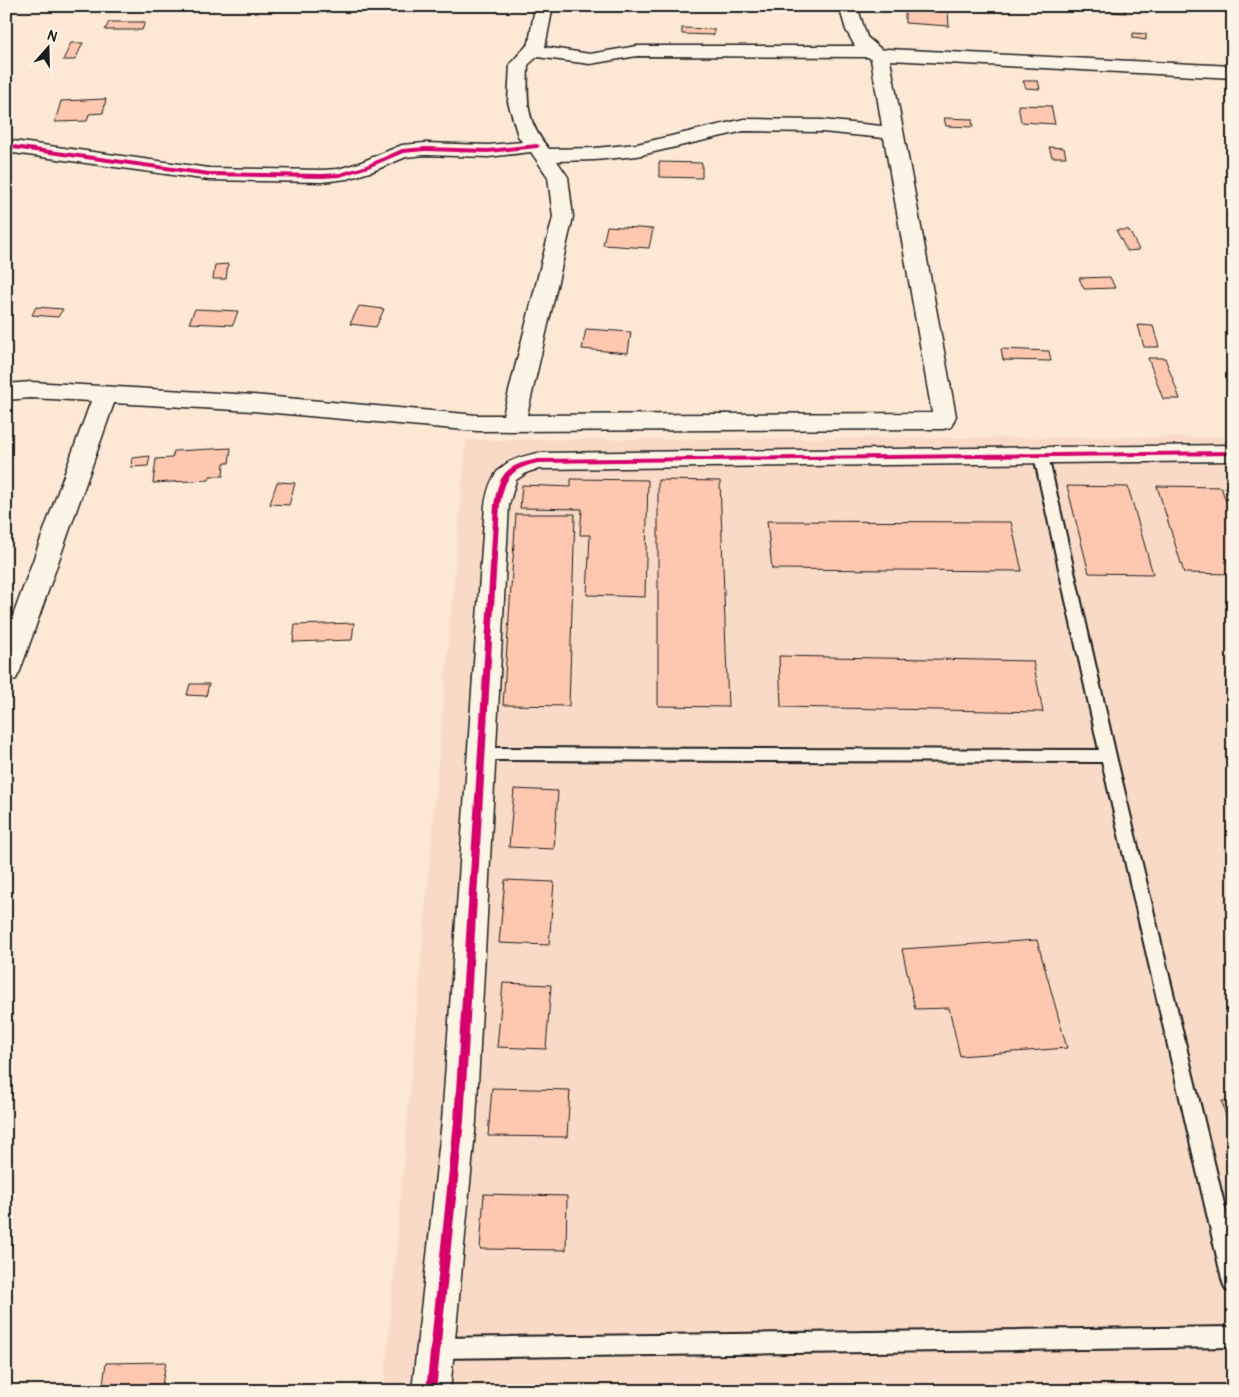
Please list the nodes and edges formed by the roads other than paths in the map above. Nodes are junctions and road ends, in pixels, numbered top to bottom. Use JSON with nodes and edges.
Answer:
{"nodes":[{"id":1,"x":544,"y":6,"type":"edge"},
{"id":2,"x":848,"y":6,"type":"edge"},
{"id":3,"x":534,"y":51,"type":"junction"},
{"id":4,"x":875,"y":54,"type":"junction"},
{"id":5,"x":1233,"y":59,"type":"edge"},
{"id":6,"x":1187,"y":69,"type":"junction"},
{"id":7,"x":1233,"y":72,"type":"edge"},
{"id":8,"x":893,"y":133,"type":"junction"},
{"id":9,"x":6,"y":146,"type":"edge"},
{"id":10,"x":540,"y":151,"type":"junction"},
{"id":11,"x":6,"y":392,"type":"edge"},
{"id":12,"x":106,"y":394,"type":"junction"},
{"id":13,"x":513,"y":423,"type":"junction"},
{"id":14,"x":1233,"y":453,"type":"edge"},
{"id":15,"x":1041,"y":456,"type":"junction"},
{"id":16,"x":6,"y":671,"type":"edge"},
{"id":17,"x":482,"y":754,"type":"junction"},
{"id":18,"x":1108,"y":756,"type":"junction"},
{"id":19,"x":1233,"y":1283,"type":"edge"},
{"id":20,"x":1233,"y":1337,"type":"edge"},
{"id":21,"x":435,"y":1348,"type":"junction"},
{"id":22,"x":431,"y":1391,"type":"edge"}],
"edges":[{"from":1,"to":3,"type":"street"},
{"from":2,"to":4,"type":"street"},
{"from":3,"to":4,"type":"street"},
{"from":3,"to":10,"type":"street"},
{"from":4,"to":6,"type":"street"},
{"from":4,"to":8,"type":"street"},
{"from":5,"to":6,"type":"street"},
{"from":6,"to":7,"type":"street"},
{"from":8,"to":10,"type":"street"},
{"from":8,"to":13,"type":"street"},
{"from":9,"to":10,"type":"street"},
{"from":10,"to":13,"type":"street"},
{"from":11,"to":12,"type":"street"},
{"from":12,"to":13,"type":"street"},
{"from":12,"to":16,"type":"street"},
{"from":14,"to":15,"type":"street"},
{"from":15,"to":17,"type":"street"},
{"from":15,"to":18,"type":"lane"},
{"from":17,"to":18,"type":"lane"},
{"from":17,"to":21,"type":"street"},
{"from":18,"to":19,"type":"lane"},
{"from":20,"to":21,"type":"lane"},
{"from":21,"to":22,"type":"street"}]}
